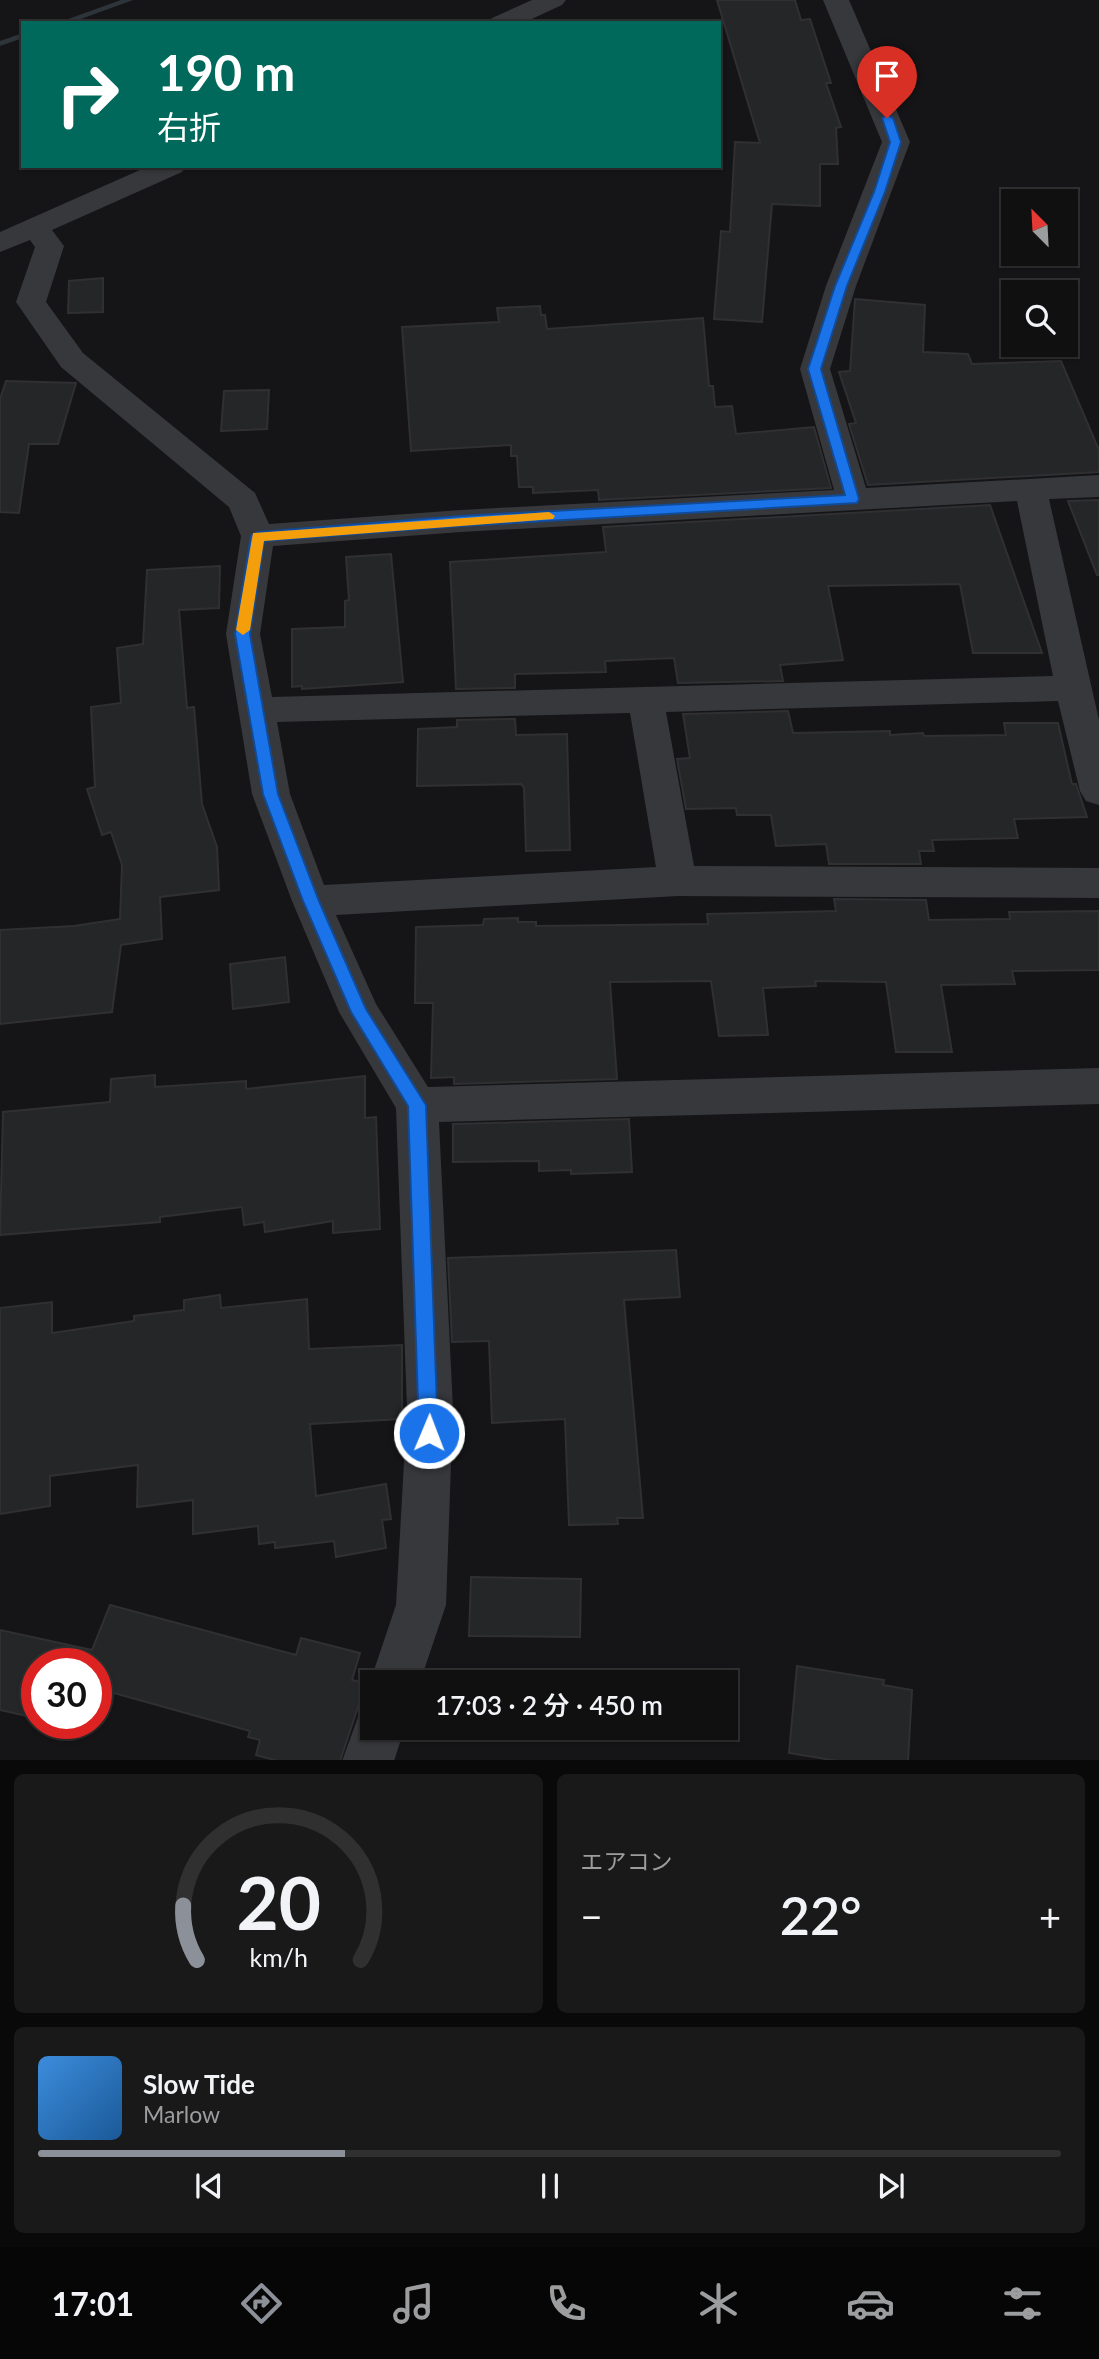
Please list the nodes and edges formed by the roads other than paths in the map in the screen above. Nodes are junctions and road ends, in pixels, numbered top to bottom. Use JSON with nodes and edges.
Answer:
{"nodes":[{"id":1,"x":553,"y":0,"type":"edge"},
{"id":2,"x":836,"y":0,"type":"edge"},
{"id":3,"x":506,"y":21,"type":"edge"},
{"id":4,"x":167,"y":168,"type":"edge"},
{"id":5,"x":34,"y":226,"type":"junction"},
{"id":6,"x":0,"y":243,"type":"edge"},
{"id":7,"x":1099,"y":486,"type":"edge"},
{"id":8,"x":1031,"y":490,"type":"junction"},
{"id":9,"x":853,"y":499,"type":"junction"},
{"id":10,"x":258,"y":536,"type":"junction"},
{"id":11,"x":1073,"y":688,"type":"junction"},
{"id":12,"x":646,"y":701,"type":"junction"},
{"id":13,"x":255,"y":710,"type":"junction"},
{"id":14,"x":1099,"y":791,"type":"edge"},
{"id":15,"x":678,"y":881,"type":"junction"},
{"id":16,"x":1099,"y":883,"type":"edge"},
{"id":17,"x":311,"y":901,"type":"junction"},
{"id":18,"x":1099,"y":1086,"type":"edge"},
{"id":19,"x":417,"y":1105,"type":"junction"},
{"id":20,"x":399,"y":1670,"type":"edge"},
{"id":21,"x":375,"y":1740,"type":"edge"},
{"id":22,"x":368,"y":1760,"type":"edge"}],
"edges":[{"from":1,"to":3,"type":"street"},
{"from":2,"to":9,"type":"street"},
{"from":4,"to":5,"type":"street"},
{"from":5,"to":6,"type":"street"},
{"from":5,"to":10,"type":"street"},
{"from":7,"to":8,"type":"street"},
{"from":8,"to":9,"type":"street"},
{"from":8,"to":11,"type":"street"},
{"from":9,"to":10,"type":"street"},
{"from":10,"to":13,"type":"street"},
{"from":11,"to":12,"type":"street"},
{"from":11,"to":14,"type":"street"},
{"from":12,"to":13,"type":"street"},
{"from":12,"to":15,"type":"street"},
{"from":13,"to":17,"type":"street"},
{"from":15,"to":16,"type":"street"},
{"from":15,"to":17,"type":"street"},
{"from":17,"to":19,"type":"street"},
{"from":18,"to":19,"type":"street"},
{"from":19,"to":20,"type":"street"},
{"from":21,"to":22,"type":"street"}]}
